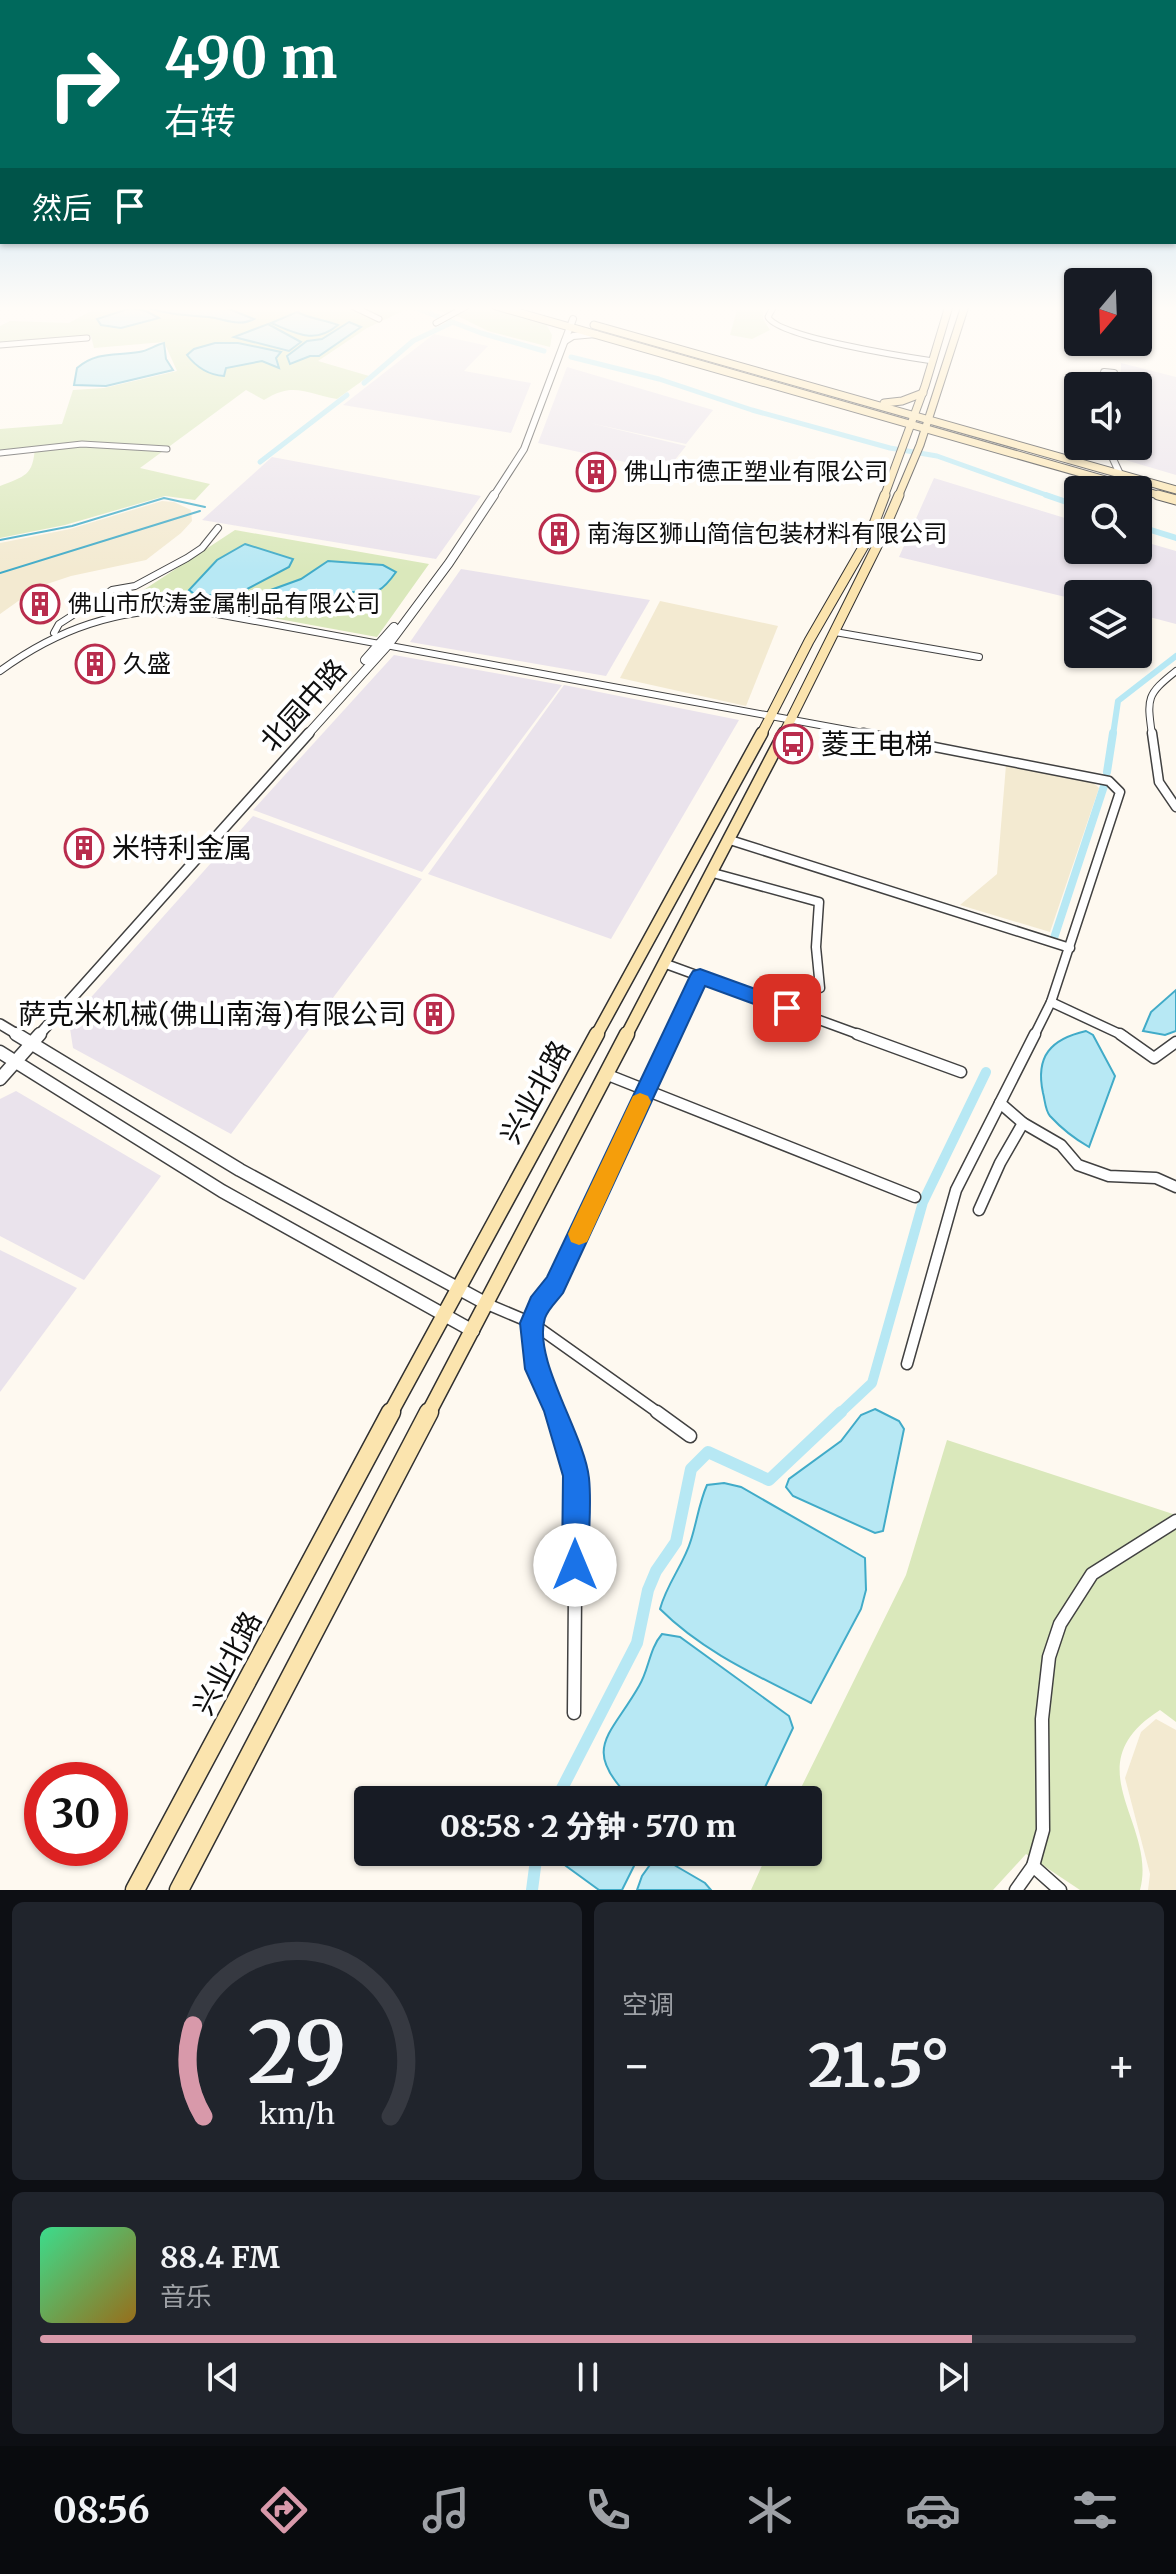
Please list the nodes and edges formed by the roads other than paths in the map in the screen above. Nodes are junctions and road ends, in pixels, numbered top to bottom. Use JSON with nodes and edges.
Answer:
{"nodes":[{"id":1,"x":543,"y":394,"type":"edge"},
{"id":2,"x":805,"y":394,"type":"edge"},
{"id":3,"x":844,"y":394,"type":"edge"},
{"id":4,"x":919,"y":394,"type":"edge"},
{"id":5,"x":923,"y":394,"type":"edge"},
{"id":6,"x":936,"y":397,"type":"joint"},
{"id":7,"x":858,"y":398,"type":"junction"},
{"id":8,"x":877,"y":415,"type":"junction"},
{"id":9,"x":913,"y":421,"type":"junction"},
{"id":10,"x":927,"y":425,"type":"junction"},
{"id":11,"x":968,"y":431,"type":"junction"},
{"id":12,"x":963,"y":440,"type":"junction"},
{"id":13,"x":167,"y":449,"type":"dead end"},
{"id":14,"x":910,"y":451,"type":"junction"},
{"id":15,"x":0,"y":453,"type":"edge"},
{"id":16,"x":1064,"y":458,"type":"edge"},
{"id":17,"x":1071,"y":460,"type":"edge"},
{"id":18,"x":1114,"y":460,"type":"edge"},
{"id":19,"x":1120,"y":474,"type":"junction"},
{"id":20,"x":1176,"y":490,"type":"edge"},
{"id":21,"x":1176,"y":500,"type":"edge"},
{"id":22,"x":218,"y":528,"type":"dead end"},
{"id":23,"x":835,"y":632,"type":"junction"},
{"id":24,"x":54,"y":633,"type":"junction"},
{"id":25,"x":384,"y":644,"type":"junction"},
{"id":26,"x":979,"y":657,"type":"dead end"},
{"id":27,"x":0,"y":671,"type":"edge"},
{"id":28,"x":1176,"y":671,"type":"edge"},
{"id":29,"x":771,"y":717,"type":"junction"},
{"id":30,"x":791,"y":721,"type":"junction"},
{"id":31,"x":1176,"y":807,"type":"edge"},
{"id":32,"x":730,"y":840,"type":"junction"},
{"id":33,"x":713,"y":873,"type":"junction"},
{"id":34,"x":1070,"y":948,"type":"junction"},
{"id":35,"x":666,"y":964,"type":"junction"},
{"id":36,"x":700,"y":976,"type":"junction"},
{"id":37,"x":820,"y":988,"type":"dead end"},
{"id":38,"x":1051,"y":1002,"type":"junction"},
{"id":39,"x":0,"y":1024,"type":"edge"},
{"id":40,"x":28,"y":1042,"type":"junction"},
{"id":41,"x":1176,"y":1042,"type":"edge"},
{"id":42,"x":8,"y":1057,"type":"edge"},
{"id":43,"x":0,"y":1069,"type":"edge"},
{"id":44,"x":961,"y":1072,"type":"dead end"},
{"id":45,"x":608,"y":1075,"type":"junction"},
{"id":46,"x":0,"y":1079,"type":"edge"},
{"id":47,"x":646,"y":1090,"type":"junction"},
{"id":48,"x":1000,"y":1103,"type":"junction"},
{"id":49,"x":1023,"y":1123,"type":"junction"},
{"id":50,"x":1176,"y":1187,"type":"edge"},
{"id":51,"x":915,"y":1197,"type":"dead end"},
{"id":52,"x":979,"y":1210,"type":"dead end"},
{"id":53,"x":458,"y":1288,"type":"junction"},
{"id":54,"x":487,"y":1304,"type":"junction"},
{"id":55,"x":444,"y":1314,"type":"junction"},
{"id":56,"x":532,"y":1323,"type":"junction"},
{"id":57,"x":473,"y":1331,"type":"junction"},
{"id":58,"x":907,"y":1364,"type":"dead end"},
{"id":59,"x":690,"y":1436,"type":"dead end"},
{"id":60,"x":1176,"y":1521,"type":"edge"},
{"id":61,"x":574,"y":1713,"type":"dead end"},
{"id":62,"x":1033,"y":1866,"type":"junction"},
{"id":63,"x":135,"y":1890,"type":"edge"},
{"id":64,"x":179,"y":1890,"type":"edge"},
{"id":65,"x":1016,"y":1890,"type":"edge"},
{"id":66,"x":1060,"y":1890,"type":"edge"}],
"edges":[{"from":1,"to":25,"type":"street","name":"北园中路"},
{"from":2,"to":8,"type":"main road"},
{"from":3,"to":7,"type":"main road"},
{"from":4,"to":7,"type":"main road"},
{"from":5,"to":9,"type":"main road","name":"兴业北路"},
{"from":6,"to":10,"type":"main road","name":"兴业北路"},
{"from":6,"to":11,"type":"main road"},
{"from":7,"to":9,"type":"main road"},
{"from":8,"to":9,"type":"main road"},
{"from":8,"to":14,"type":"main road"},
{"from":9,"to":10,"type":"main road"},
{"from":9,"to":14,"type":"main road","name":"兴业北路"},
{"from":10,"to":11,"type":"main road"},
{"from":10,"to":12,"type":"main road"},
{"from":10,"to":14,"type":"main road","name":"兴业北路"},
{"from":11,"to":16,"type":"main road"},
{"from":12,"to":14,"type":"main road"},
{"from":12,"to":21,"type":"main road"},
{"from":13,"to":15,"type":"street"},
{"from":14,"to":23,"type":"main road","name":"兴业北路"},
{"from":14,"to":29,"type":"main road","name":"兴业北路"},
{"from":17,"to":19,"type":"main road"},
{"from":18,"to":19,"type":"street"},
{"from":19,"to":20,"type":"main road"},
{"from":22,"to":24,"type":"street"},
{"from":23,"to":26,"type":"street"},
{"from":23,"to":30,"type":"main road","name":"兴业北路"},
{"from":24,"to":25,"type":"street"},
{"from":24,"to":27,"type":"street"},
{"from":25,"to":29,"type":"street"},
{"from":25,"to":40,"type":"street","name":"北园中路"},
{"from":28,"to":31,"type":"street"},
{"from":29,"to":30,"type":"street"},
{"from":29,"to":53,"type":"main road","name":"兴业北路"},
{"from":30,"to":32,"type":"main road","name":"兴业北路"},
{"from":30,"to":34,"type":"street"},
{"from":32,"to":33,"type":"main road","name":"兴业北路"},
{"from":32,"to":34,"type":"street"},
{"from":33,"to":35,"type":"main road","name":"兴业北路"},
{"from":33,"to":37,"type":"street"},
{"from":34,"to":38,"type":"street"},
{"from":35,"to":36,"type":"street"},
{"from":35,"to":45,"type":"main road","name":"兴业北路"},
{"from":36,"to":44,"type":"street"},
{"from":36,"to":47,"type":"street"},
{"from":38,"to":41,"type":"street"},
{"from":38,"to":48,"type":"street"},
{"from":39,"to":40,"type":"street"},
{"from":40,"to":42,"type":"street","name":"北园中路"},
{"from":40,"to":53,"type":"street"},
{"from":42,"to":43,"type":"street","name":"北园中路"},
{"from":42,"to":46,"type":"street","name":"北园中路"},
{"from":42,"to":55,"type":"street"},
{"from":45,"to":47,"type":"street"},
{"from":45,"to":54,"type":"main road","name":"兴业北路"},
{"from":47,"to":51,"type":"street"},
{"from":47,"to":56,"type":"street"},
{"from":48,"to":49,"type":"street"},
{"from":48,"to":58,"type":"street"},
{"from":49,"to":50,"type":"street"},
{"from":49,"to":52,"type":"street"},
{"from":53,"to":54,"type":"street"},
{"from":53,"to":55,"type":"main road","name":"兴业北路"},
{"from":54,"to":56,"type":"street"},
{"from":54,"to":57,"type":"main road","name":"兴业北路"},
{"from":55,"to":57,"type":"street"},
{"from":55,"to":63,"type":"main road","name":"兴业北路"},
{"from":56,"to":59,"type":"street"},
{"from":56,"to":61,"type":"street"},
{"from":57,"to":64,"type":"main road","name":"兴业北路"},
{"from":60,"to":62,"type":"street"},
{"from":62,"to":65,"type":"street"},
{"from":62,"to":66,"type":"street"}]}
